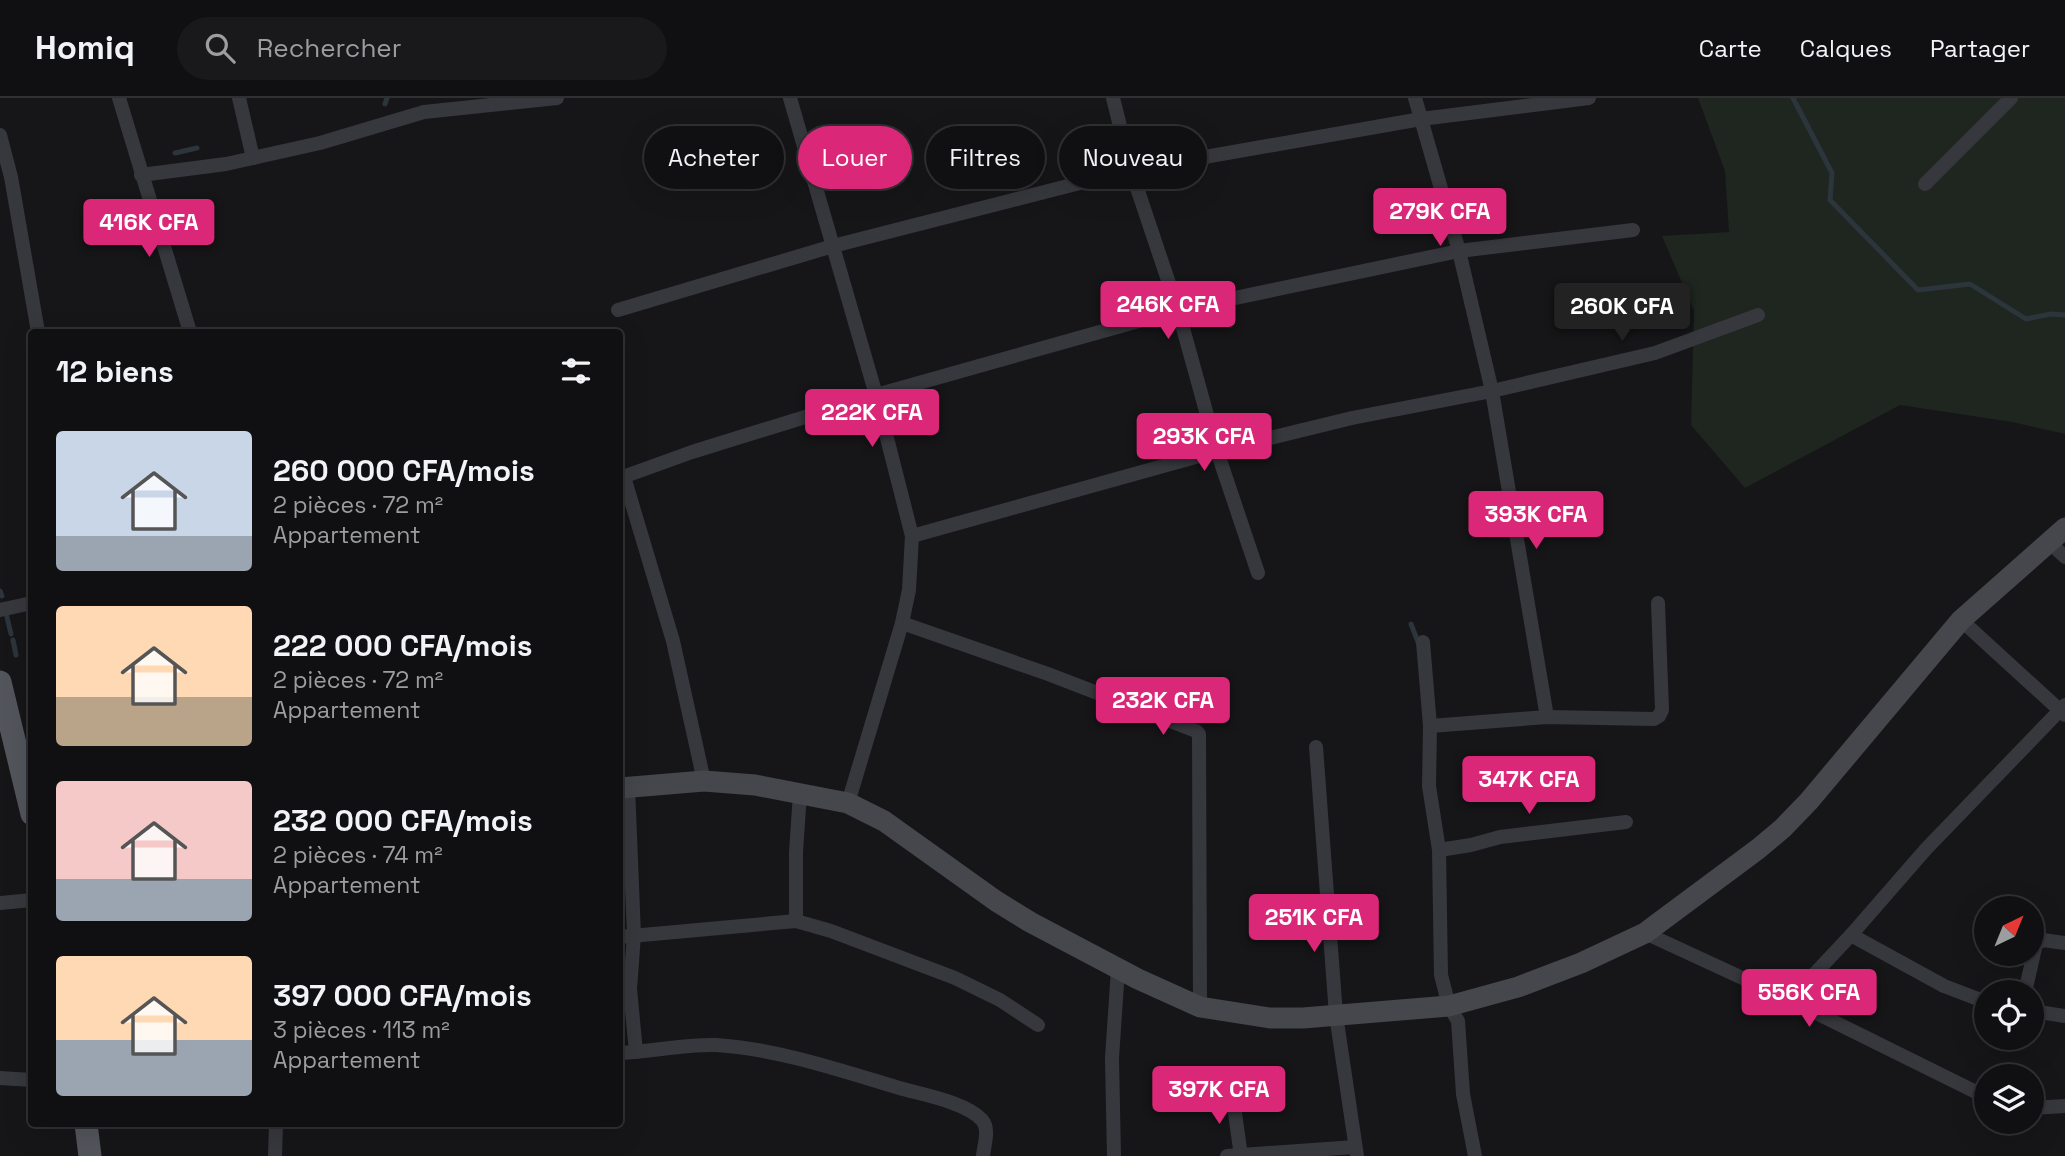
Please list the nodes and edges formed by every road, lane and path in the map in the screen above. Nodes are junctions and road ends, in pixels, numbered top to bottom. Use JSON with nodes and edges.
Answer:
{"nodes":[{"id":1,"x":118,"y":98,"type":"edge"},
{"id":2,"x":239,"y":98,"type":"edge"},
{"id":3,"x":557,"y":98,"type":"edge"},
{"id":4,"x":790,"y":98,"type":"edge"},
{"id":5,"x":1113,"y":98,"type":"edge"},
{"id":6,"x":1415,"y":98,"type":"edge"},
{"id":7,"x":1589,"y":98,"type":"edge"},
{"id":8,"x":2011,"y":98,"type":"edge"},
{"id":9,"x":1420,"y":119,"type":"junction"},
{"id":10,"x":1120,"y":126,"type":"edge"},
{"id":11,"x":0,"y":135,"type":"edge"},
{"id":12,"x":1207,"y":157,"type":"edge"},
{"id":13,"x":253,"y":158,"type":"junction"},
{"id":14,"x":141,"y":175,"type":"junction"},
{"id":15,"x":1925,"y":184,"type":"dead end"},
{"id":16,"x":1059,"y":188,"type":"edge"},
{"id":17,"x":1137,"y":189,"type":"edge"},
{"id":18,"x":1633,"y":230,"type":"dead end"},
{"id":19,"x":834,"y":246,"type":"junction"},
{"id":20,"x":1459,"y":251,"type":"junction"},
{"id":21,"x":618,"y":310,"type":"dead end"},
{"id":22,"x":1178,"y":310,"type":"junction"},
{"id":23,"x":1758,"y":315,"type":"dead end"},
{"id":24,"x":37,"y":329,"type":"edge"},
{"id":25,"x":189,"y":329,"type":"edge"},
{"id":26,"x":1492,"y":391,"type":"junction"},
{"id":27,"x":876,"y":395,"type":"junction"},
{"id":28,"x":1217,"y":451,"type":"junction"},
{"id":29,"x":623,"y":478,"type":"edge"},
{"id":30,"x":623,"y":481,"type":"edge"},
{"id":31,"x":2057,"y":535,"type":"edge"},
{"id":32,"x":912,"y":536,"type":"junction"},
{"id":33,"x":2065,"y":557,"type":"edge"},
{"id":34,"x":1258,"y":573,"type":"dead end"},
{"id":35,"x":1658,"y":603,"type":"dead end"},
{"id":36,"x":28,"y":604,"type":"edge"},
{"id":37,"x":0,"y":610,"type":"edge"},
{"id":38,"x":1961,"y":620,"type":"junction"},
{"id":39,"x":902,"y":623,"type":"junction"},
{"id":40,"x":1423,"y":642,"type":"dead end"},
{"id":41,"x":0,"y":682,"type":"edge"},
{"id":42,"x":2063,"y":710,"type":"edge"},
{"id":43,"x":1547,"y":717,"type":"junction"},
{"id":44,"x":1430,"y":726,"type":"junction"},
{"id":45,"x":1316,"y":747,"type":"dead end"},
{"id":46,"x":704,"y":780,"type":"junction"},
{"id":47,"x":624,"y":788,"type":"edge"},
{"id":48,"x":800,"y":793,"type":"junction"},
{"id":49,"x":28,"y":798,"type":"edge"},
{"id":50,"x":848,"y":803,"type":"junction"},
{"id":51,"x":1626,"y":822,"type":"dead end"},
{"id":52,"x":1439,"y":850,"type":"junction"},
{"id":53,"x":28,"y":900,"type":"edge"},
{"id":54,"x":0,"y":902,"type":"edge"},
{"id":55,"x":796,"y":921,"type":"junction"},
{"id":56,"x":1645,"y":933,"type":"junction"},
{"id":57,"x":1852,"y":935,"type":"junction"},
{"id":58,"x":627,"y":936,"type":"edge"},
{"id":59,"x":2065,"y":943,"type":"edge"},
{"id":60,"x":1118,"y":969,"type":"junction"},
{"id":61,"x":2028,"y":980,"type":"edge"},
{"id":62,"x":1974,"y":997,"type":"edge"},
{"id":63,"x":1790,"y":1000,"type":"junction"},
{"id":64,"x":1448,"y":1006,"type":"junction"},
{"id":65,"x":1200,"y":1007,"type":"junction"},
{"id":66,"x":2044,"y":1013,"type":"edge"},
{"id":67,"x":1336,"y":1015,"type":"junction"},
{"id":68,"x":2065,"y":1016,"type":"edge"},
{"id":69,"x":1038,"y":1025,"type":"dead end"},
{"id":70,"x":636,"y":1052,"type":"junction"},
{"id":71,"x":623,"y":1053,"type":"edge"},
{"id":72,"x":0,"y":1078,"type":"edge"},
{"id":73,"x":28,"y":1080,"type":"edge"},
{"id":74,"x":1974,"y":1091,"type":"edge"},
{"id":75,"x":1232,"y":1092,"type":"dead end"},
{"id":76,"x":2065,"y":1106,"type":"edge"},
{"id":77,"x":2044,"y":1107,"type":"edge"},
{"id":78,"x":86,"y":1127,"type":"edge"},
{"id":79,"x":276,"y":1127,"type":"edge"},
{"id":80,"x":1356,"y":1152,"type":"edge"},
{"id":81,"x":1236,"y":1155,"type":"edge"},
{"id":82,"x":90,"y":1156,"type":"edge"},
{"id":83,"x":275,"y":1156,"type":"edge"},
{"id":84,"x":983,"y":1156,"type":"edge"},
{"id":85,"x":1114,"y":1156,"type":"edge"},
{"id":86,"x":1475,"y":1156,"type":"edge"}],
"edges":[{"from":1,"to":14,"type":"street"},
{"from":2,"to":13,"type":"street"},
{"from":3,"to":13,"type":"street"},
{"from":4,"to":19,"type":"street"},
{"from":5,"to":10,"type":"street"},
{"from":6,"to":9,"type":"street"},
{"from":7,"to":9,"type":"street"},
{"from":8,"to":15,"type":"street"},
{"from":9,"to":12,"type":"street"},
{"from":9,"to":20,"type":"street"},
{"from":11,"to":24,"type":"street"},
{"from":13,"to":14,"type":"street"},
{"from":14,"to":25,"type":"street"},
{"from":16,"to":19,"type":"street"},
{"from":17,"to":22,"type":"street"},
{"from":18,"to":20,"type":"street"},
{"from":19,"to":21,"type":"street"},
{"from":19,"to":27,"type":"street"},
{"from":20,"to":22,"type":"street"},
{"from":20,"to":26,"type":"street"},
{"from":22,"to":27,"type":"street"},
{"from":22,"to":28,"type":"street"},
{"from":23,"to":26,"type":"street"},
{"from":26,"to":28,"type":"street"},
{"from":26,"to":43,"type":"street"},
{"from":27,"to":29,"type":"street"},
{"from":27,"to":32,"type":"street"},
{"from":28,"to":32,"type":"street"},
{"from":28,"to":34,"type":"street"},
{"from":30,"to":46,"type":"street"},
{"from":31,"to":33,"type":"street"},
{"from":31,"to":38,"type":"street"},
{"from":32,"to":39,"type":"street"},
{"from":35,"to":43,"type":"street"},
{"from":36,"to":37,"type":"street"},
{"from":38,"to":42,"type":"street"},
{"from":38,"to":56,"type":"street"},
{"from":39,"to":50,"type":"street"},
{"from":39,"to":65,"type":"street"},
{"from":40,"to":44,"type":"street"},
{"from":41,"to":49,"type":"main road"},
{"from":42,"to":57,"type":"street"},
{"from":43,"to":44,"type":"street"},
{"from":44,"to":52,"type":"street"},
{"from":45,"to":67,"type":"street"},
{"from":46,"to":47,"type":"street"},
{"from":46,"to":48,"type":"street"},
{"from":47,"to":58,"type":"street"},
{"from":48,"to":50,"type":"street"},
{"from":48,"to":55,"type":"street"},
{"from":50,"to":60,"type":"street"},
{"from":51,"to":52,"type":"street"},
{"from":52,"to":64,"type":"street"},
{"from":53,"to":54,"type":"street"},
{"from":55,"to":58,"type":"street"},
{"from":55,"to":69,"type":"street"},
{"from":56,"to":63,"type":"street"},
{"from":56,"to":64,"type":"street"},
{"from":57,"to":62,"type":"street"},
{"from":57,"to":63,"type":"street"},
{"from":58,"to":70,"type":"street"},
{"from":59,"to":61,"type":"street"},
{"from":60,"to":65,"type":"street"},
{"from":60,"to":85,"type":"street"},
{"from":63,"to":74,"type":"street"},
{"from":64,"to":67,"type":"street"},
{"from":64,"to":86,"type":"street"},
{"from":65,"to":67,"type":"street"},
{"from":66,"to":68,"type":"street"},
{"from":67,"to":80,"type":"street"},
{"from":70,"to":71,"type":"street"},
{"from":70,"to":84,"type":"street"},
{"from":72,"to":73,"type":"street"},
{"from":75,"to":81,"type":"street"},
{"from":76,"to":77,"type":"street"},
{"from":78,"to":82,"type":"main road"},
{"from":79,"to":83,"type":"street"},
{"from":80,"to":81,"type":"street"}]}
